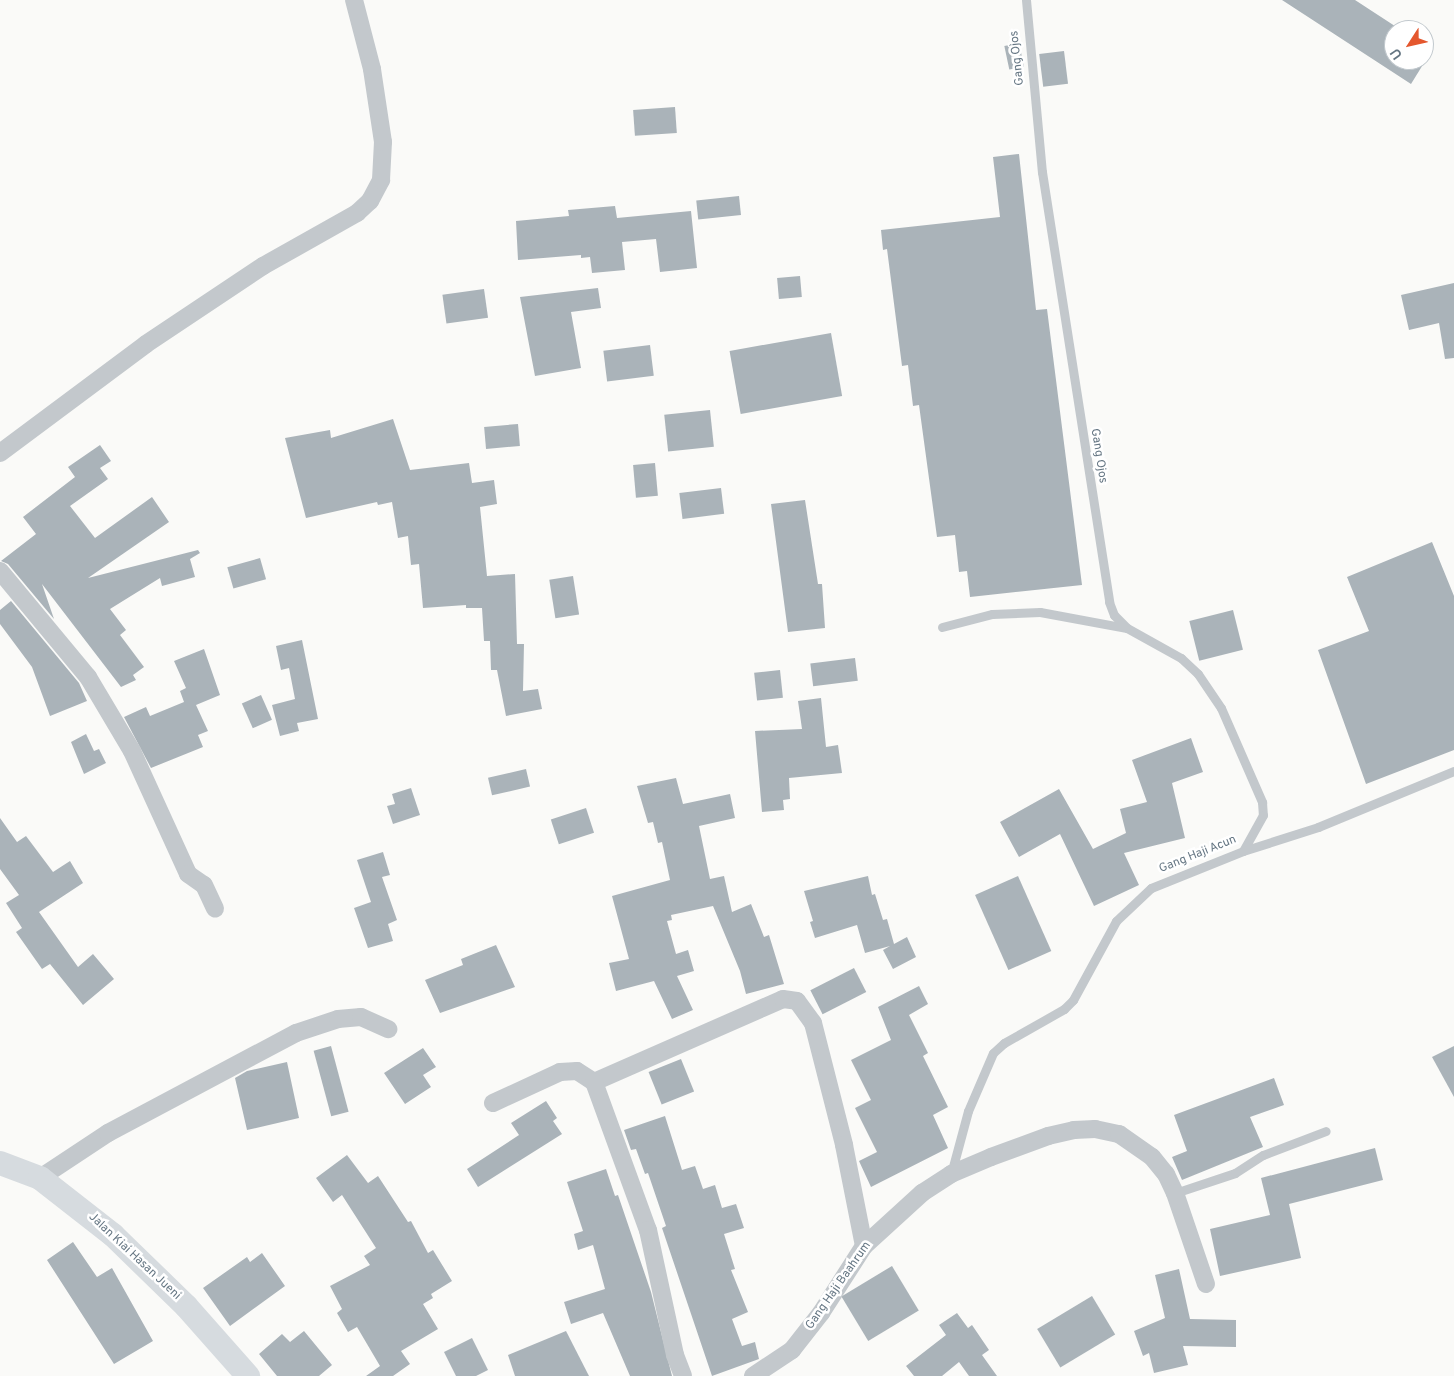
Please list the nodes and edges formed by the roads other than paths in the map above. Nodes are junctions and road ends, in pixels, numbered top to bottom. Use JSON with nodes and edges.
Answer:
{"nodes":[{"id":1,"x":354,"y":0,"type":"edge"},
{"id":2,"x":1026,"y":0,"type":"edge"},
{"id":3,"x":0,"y":453,"type":"edge"},
{"id":4,"x":0,"y":571,"type":"edge"},
{"id":5,"x":942,"y":627,"type":"dead end"},
{"id":6,"x":1127,"y":628,"type":"junction"},
{"id":7,"x":1454,"y":771,"type":"edge"},
{"id":8,"x":1243,"y":851,"type":"junction"},
{"id":9,"x":214,"y":908,"type":"dead end"},
{"id":10,"x":388,"y":1029,"type":"dead end"},
{"id":11,"x":594,"y":1082,"type":"junction"},
{"id":12,"x":493,"y":1103,"type":"dead end"},
{"id":13,"x":1326,"y":1131,"type":"dead end"},
{"id":14,"x":0,"y":1163,"type":"edge"},
{"id":15,"x":951,"y":1174,"type":"junction"},
{"id":16,"x":40,"y":1178,"type":"junction"},
{"id":17,"x":1175,"y":1193,"type":"junction"},
{"id":18,"x":864,"y":1246,"type":"junction"},
{"id":19,"x":1206,"y":1284,"type":"dead end"},
{"id":20,"x":248,"y":1376,"type":"edge"},
{"id":21,"x":683,"y":1376,"type":"edge"},
{"id":22,"x":753,"y":1376,"type":"edge"}],
"edges":[{"from":1,"to":3,"type":"street"},
{"from":2,"to":6,"type":"lane","name":"Gang Ojos"},
{"from":4,"to":9,"type":"street"},
{"from":5,"to":6,"type":"lane"},
{"from":6,"to":8,"type":"lane","name":"Gang Ojos"},
{"from":7,"to":8,"type":"lane","name":"Gang Haji Acun"},
{"from":8,"to":15,"type":"lane","name":"Gang Haji Acun"},
{"from":10,"to":16,"type":"street"},
{"from":11,"to":12,"type":"street"},
{"from":11,"to":18,"type":"street"},
{"from":11,"to":21,"type":"street"},
{"from":13,"to":17,"type":"lane"},
{"from":14,"to":16,"type":"street","name":"Jalan Kiai Hasan Jueni"},
{"from":15,"to":17,"type":"street","name":"Gang Haji Baahrum"},
{"from":15,"to":18,"type":"street","name":"Gang Haji Baahrum"},
{"from":16,"to":20,"type":"street","name":"Jalan Kiai Hasan Jueni"},
{"from":17,"to":19,"type":"street","name":"Gang Haji Baahrum"},
{"from":18,"to":22,"type":"street","name":"Gang Haji Baahrum"}]}
